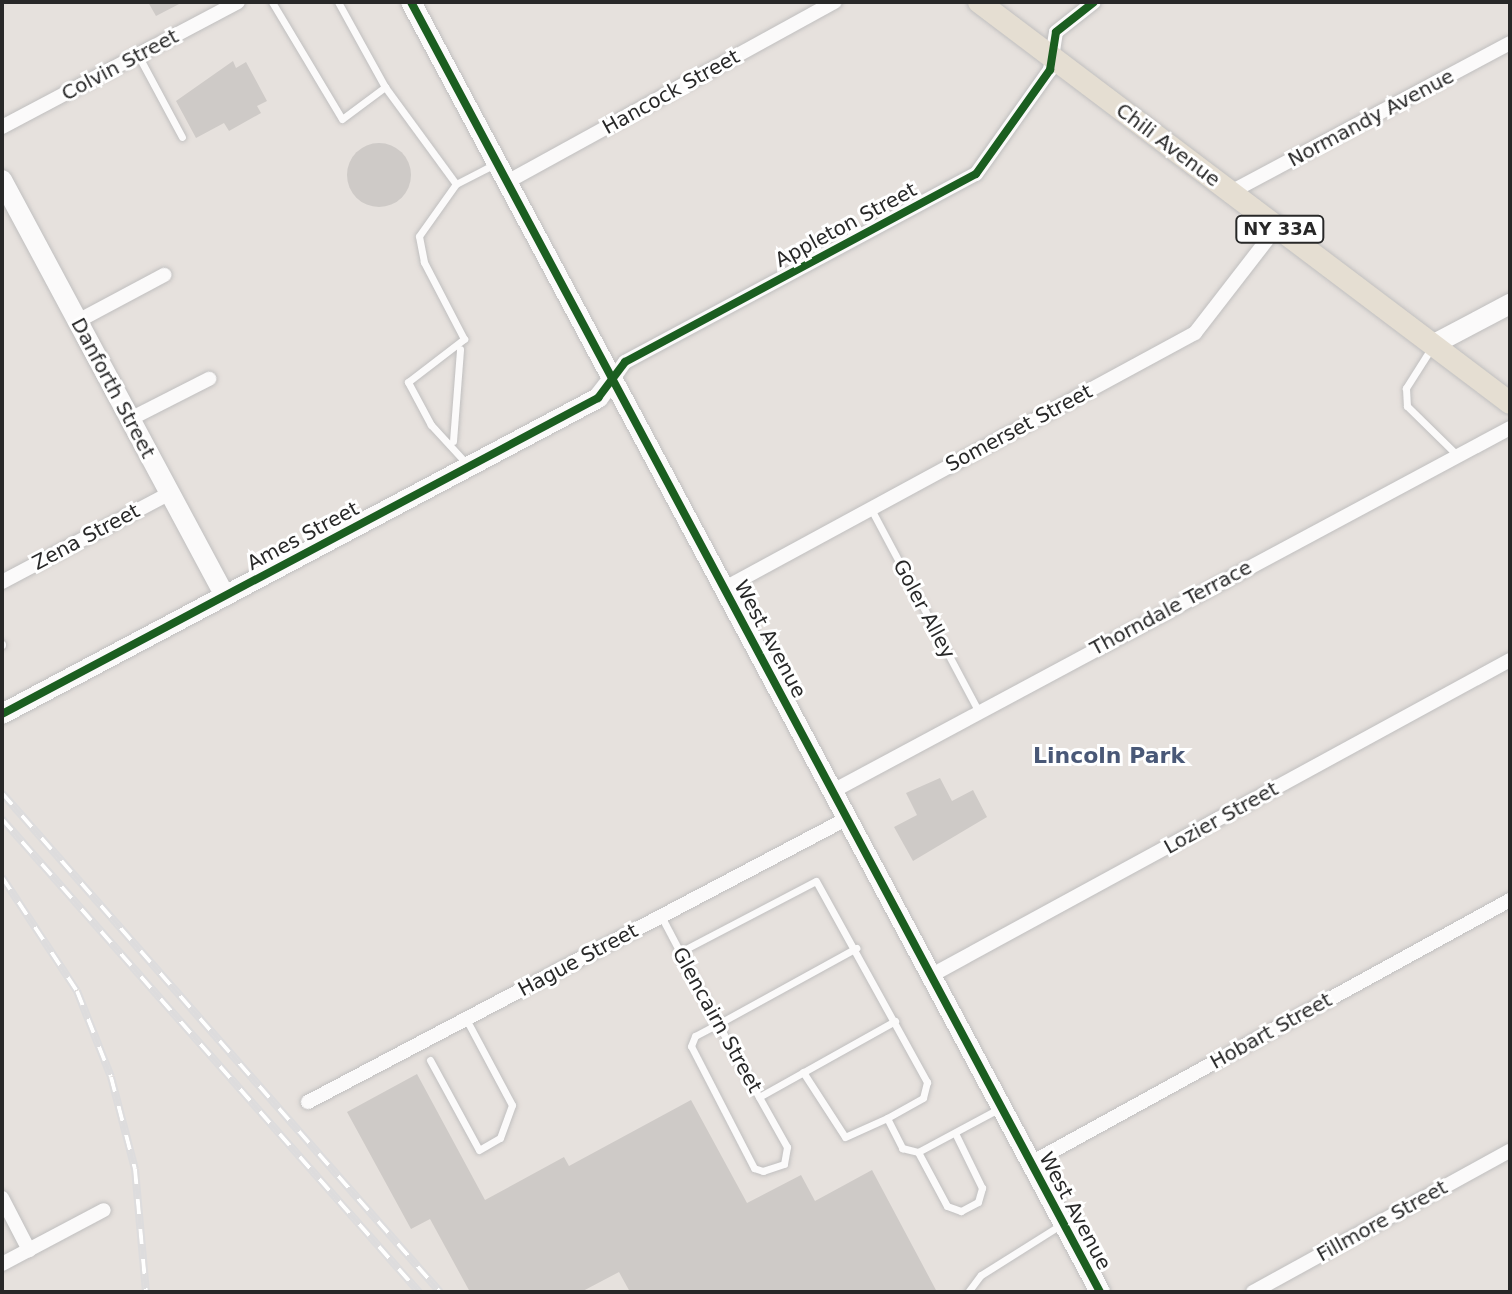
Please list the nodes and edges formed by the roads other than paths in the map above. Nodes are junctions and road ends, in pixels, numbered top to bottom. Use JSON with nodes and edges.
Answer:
{"nodes":[{"id":1,"x":238,"y":2,"type":"edge"},
{"id":2,"x":272,"y":2,"type":"edge"},
{"id":3,"x":338,"y":2,"type":"edge"},
{"id":4,"x":411,"y":2,"type":"edge"},
{"id":5,"x":835,"y":2,"type":"edge"},
{"id":6,"x":979,"y":2,"type":"edge"},
{"id":7,"x":1094,"y":2,"type":"edge"},
{"id":8,"x":1510,"y":43,"type":"edge"},
{"id":9,"x":138,"y":55,"type":"junction"},
{"id":10,"x":1049,"y":56,"type":"junction"},
{"id":11,"x":385,"y":87,"type":"junction"},
{"id":12,"x":2,"y":127,"type":"edge"},
{"id":13,"x":182,"y":137,"type":"dead end"},
{"id":14,"x":497,"y":163,"type":"junction"},
{"id":15,"x":2,"y":180,"type":"edge"},
{"id":16,"x":507,"y":182,"type":"junction"},
{"id":17,"x":456,"y":184,"type":"junction"},
{"id":18,"x":1231,"y":192,"type":"junction"},
{"id":19,"x":1277,"y":227,"type":"junction"},
{"id":20,"x":164,"y":275,"type":"dead end"},
{"id":21,"x":1510,"y":304,"type":"edge"},
{"id":22,"x":78,"y":321,"type":"junction"},
{"id":23,"x":1434,"y":344,"type":"junction"},
{"id":24,"x":460,"y":349,"type":"junction"},
{"id":25,"x":209,"y":379,"type":"dead end"},
{"id":26,"x":613,"y":379,"type":"junction"},
{"id":27,"x":1510,"y":403,"type":"edge"},
{"id":28,"x":130,"y":419,"type":"junction"},
{"id":29,"x":1510,"y":428,"type":"edge"},
{"id":30,"x":453,"y":441,"type":"junction"},
{"id":31,"x":1458,"y":456,"type":"junction"},
{"id":32,"x":467,"y":465,"type":"junction"},
{"id":33,"x":170,"y":493,"type":"junction"},
{"id":34,"x":870,"y":507,"type":"junction"},
{"id":35,"x":2,"y":582,"type":"edge"},
{"id":36,"x":725,"y":588,"type":"junction"},
{"id":37,"x":225,"y":596,"type":"junction"},
{"id":38,"x":1510,"y":660,"type":"edge"},
{"id":39,"x":978,"y":710,"type":"junction"},
{"id":40,"x":2,"y":714,"type":"edge"},
{"id":41,"x":833,"y":791,"type":"junction"},
{"id":42,"x":848,"y":818,"type":"junction"},
{"id":43,"x":1510,"y":900,"type":"edge"},
{"id":44,"x":661,"y":916,"type":"junction"},
{"id":45,"x":856,"y":948,"type":"junction"},
{"id":46,"x":680,"y":952,"type":"junction"},
{"id":47,"x":932,"y":975,"type":"junction"},
{"id":48,"x":466,"y":1019,"type":"junction"},
{"id":49,"x":895,"y":1021,"type":"junction"},
{"id":50,"x":718,"y":1024,"type":"junction"},
{"id":51,"x":430,"y":1060,"type":"dead end"},
{"id":52,"x":803,"y":1072,"type":"junction"},
{"id":53,"x":759,"y":1097,"type":"junction"},
{"id":54,"x":308,"y":1102,"type":"dead end"},
{"id":55,"x":1002,"y":1107,"type":"junction"},
{"id":56,"x":887,"y":1118,"type":"junction"},
{"id":57,"x":955,"y":1133,"type":"junction"},
{"id":58,"x":1510,"y":1151,"type":"edge"},
{"id":59,"x":918,"y":1152,"type":"junction"},
{"id":60,"x":1031,"y":1163,"type":"junction"},
{"id":61,"x":2,"y":1198,"type":"edge"},
{"id":62,"x":104,"y":1210,"type":"dead end"},
{"id":63,"x":1064,"y":1223,"type":"junction"},
{"id":64,"x":29,"y":1250,"type":"junction"},
{"id":65,"x":2,"y":1264,"type":"edge"},
{"id":66,"x":968,"y":1292,"type":"edge"},
{"id":67,"x":1100,"y":1292,"type":"edge"},
{"id":68,"x":1253,"y":1292,"type":"edge"}],
"edges":[{"from":1,"to":9,"type":"street","name":"Colvin Street"},
{"from":2,"to":11,"type":"lane"},
{"from":3,"to":11,"type":"lane"},
{"from":4,"to":14,"type":"main road","name":"West Avenue"},
{"from":5,"to":16,"type":"street","name":"Hancock Street"},
{"from":6,"to":10,"type":"main road","name":"Chili Avenue","number":"NY 33A"},
{"from":7,"to":10,"type":"street","name":"Appleton Street"},
{"from":8,"to":18,"type":"street","name":"Normandy Avenue"},
{"from":9,"to":12,"type":"street","name":"Colvin Street"},
{"from":9,"to":13,"type":"lane"},
{"from":10,"to":18,"type":"main road","name":"Chili Avenue","number":"NY 33A"},
{"from":10,"to":26,"type":"street","name":"Appleton Street"},
{"from":11,"to":17,"type":"lane"},
{"from":14,"to":16,"type":"main road","name":"West Avenue"},
{"from":14,"to":17,"type":"lane"},
{"from":15,"to":22,"type":"main road","name":"Danforth Street"},
{"from":16,"to":26,"type":"main road","name":"West Avenue"},
{"from":17,"to":24,"type":"lane"},
{"from":18,"to":19,"type":"main road","name":"Chili Avenue","number":"NY 33A"},
{"from":19,"to":23,"type":"main road","name":"Chili Avenue","number":"NY 33A"},
{"from":19,"to":34,"type":"street","name":"Somerset Street"},
{"from":20,"to":22,"type":"street"},
{"from":21,"to":23,"type":"main road"},
{"from":22,"to":28,"type":"main road","name":"Danforth Street"},
{"from":23,"to":27,"type":"main road","name":"Chili Avenue","number":"NY 33A"},
{"from":23,"to":31,"type":"lane"},
{"from":24,"to":30,"type":"lane"},
{"from":24,"to":30,"type":"lane"},
{"from":25,"to":28,"type":"street"},
{"from":26,"to":32,"type":"main road","name":"Ames Street"},
{"from":26,"to":36,"type":"main road","name":"West Avenue"},
{"from":28,"to":33,"type":"main road","name":"Danforth Street"},
{"from":29,"to":31,"type":"street","name":"Thorndale Terrace"},
{"from":30,"to":32,"type":"lane"},
{"from":31,"to":39,"type":"street","name":"Thorndale Terrace"},
{"from":32,"to":37,"type":"main road","name":"Ames Street"},
{"from":33,"to":35,"type":"street","name":"Zena Street"},
{"from":33,"to":37,"type":"main road","name":"Danforth Street"},
{"from":34,"to":36,"type":"street","name":"Somerset Street"},
{"from":34,"to":39,"type":"lane","name":"Goler Alley"},
{"from":36,"to":41,"type":"main road","name":"West Avenue"},
{"from":37,"to":40,"type":"main road","name":"Ames Street"},
{"from":38,"to":47,"type":"street","name":"Lozier Street"},
{"from":39,"to":41,"type":"street","name":"Thorndale Terrace"},
{"from":41,"to":42,"type":"main road","name":"West Avenue"},
{"from":42,"to":44,"type":"street","name":"Hague Street"},
{"from":42,"to":47,"type":"main road","name":"West Avenue"},
{"from":43,"to":60,"type":"street","name":"Hobart Street"},
{"from":44,"to":46,"type":"lane","name":"Glencairn Street"},
{"from":44,"to":48,"type":"street","name":"Hague Street"},
{"from":45,"to":46,"type":"lane"},
{"from":45,"to":49,"type":"lane"},
{"from":45,"to":50,"type":"lane"},
{"from":46,"to":50,"type":"lane","name":"Glencairn Street"},
{"from":47,"to":55,"type":"main road","name":"West Avenue"},
{"from":48,"to":51,"type":"lane"},
{"from":48,"to":54,"type":"street","name":"Hague Street"},
{"from":49,"to":52,"type":"lane"},
{"from":49,"to":56,"type":"lane"},
{"from":50,"to":53,"type":"lane","name":"Glencairn Street"},
{"from":50,"to":53,"type":"lane","name":"Glencairn Street"},
{"from":52,"to":53,"type":"lane"},
{"from":52,"to":56,"type":"lane"},
{"from":55,"to":57,"type":"lane"},
{"from":55,"to":60,"type":"main road","name":"West Avenue"},
{"from":56,"to":59,"type":"lane"},
{"from":57,"to":59,"type":"lane"},
{"from":57,"to":59,"type":"lane"},
{"from":58,"to":68,"type":"street","name":"Fillmore Street"},
{"from":60,"to":63,"type":"main road","name":"West Avenue"},
{"from":61,"to":64,"type":"street"},
{"from":62,"to":64,"type":"street"},
{"from":63,"to":66,"type":"lane"},
{"from":63,"to":67,"type":"main road","name":"West Avenue"},
{"from":64,"to":65,"type":"street"}]}
